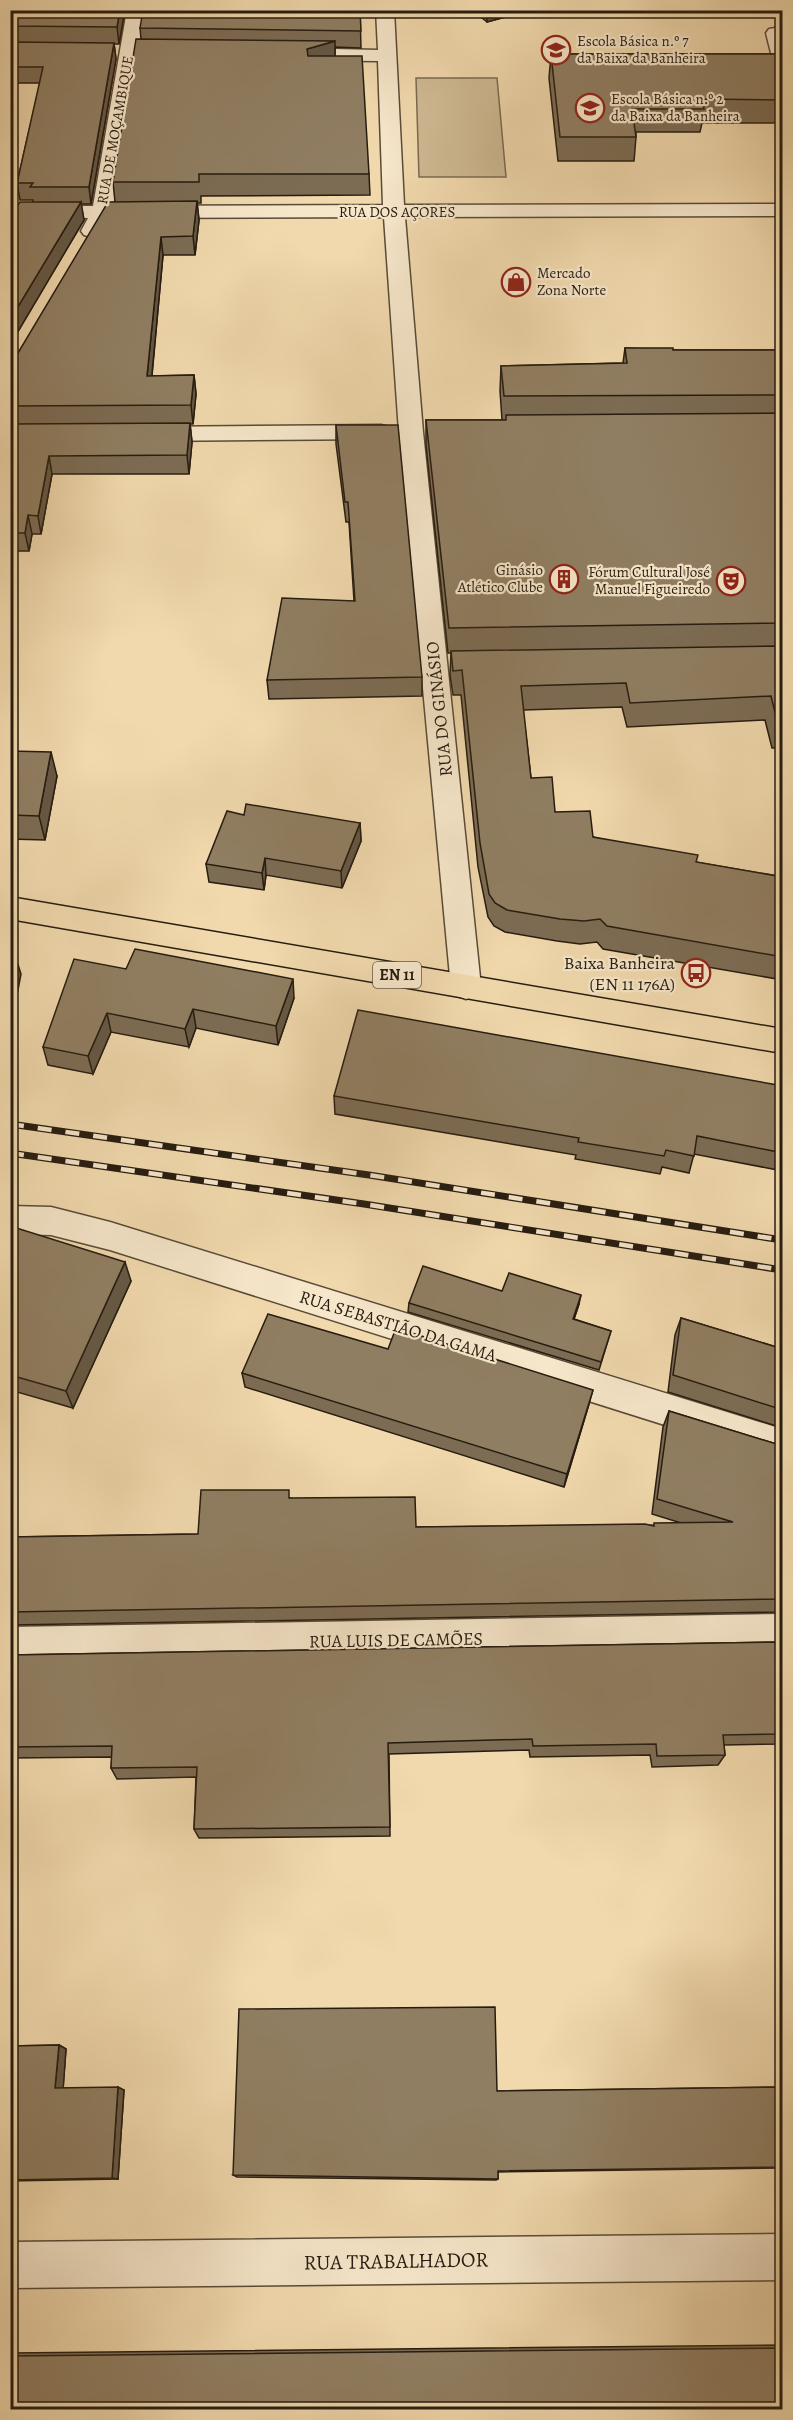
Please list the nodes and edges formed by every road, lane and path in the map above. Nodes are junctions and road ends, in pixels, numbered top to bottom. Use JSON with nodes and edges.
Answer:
{"nodes":[{"id":1,"x":136,"y":10,"type":"edge"},
{"id":2,"x":385,"y":10,"type":"edge"},
{"id":3,"x":779,"y":33,"type":"edge"},
{"id":4,"x":105,"y":50,"type":"edge"},
{"id":5,"x":129,"y":50,"type":"junction"},
{"id":6,"x":152,"y":51,"type":"edge"},
{"id":7,"x":270,"y":54,"type":"edge"},
{"id":8,"x":387,"y":56,"type":"junction"},
{"id":9,"x":783,"y":61,"type":"edge"},
{"id":10,"x":783,"y":210,"type":"edge"},
{"id":11,"x":10,"y":212,"type":"edge"},
{"id":12,"x":102,"y":212,"type":"junction"},
{"id":13,"x":394,"y":212,"type":"junction"},
{"id":14,"x":79,"y":252,"type":"edge"},
{"id":15,"x":423,"y":432,"type":"junction"},
{"id":16,"x":128,"y":434,"type":"edge"},
{"id":17,"x":10,"y":908,"type":"edge"},
{"id":18,"x":466,"y":987,"type":"junction"},
{"id":19,"x":783,"y":1041,"type":"edge"},
{"id":20,"x":10,"y":1220,"type":"edge"},
{"id":21,"x":783,"y":1446,"type":"edge"},
{"id":22,"x":783,"y":1633,"type":"edge"},
{"id":23,"x":10,"y":1646,"type":"edge"},
{"id":24,"x":783,"y":2257,"type":"edge"},
{"id":25,"x":10,"y":2265,"type":"edge"}],
"edges":[{"from":1,"to":5,"type":"street","name":"RUA DE MOÇAMBIQUE"},
{"from":2,"to":8,"type":"street","name":"RUA DO GINÁSIO"},
{"from":3,"to":9,"type":"street"},
{"from":4,"to":5,"type":"street"},
{"from":5,"to":6,"type":"street"},
{"from":5,"to":12,"type":"street","name":"RUA DE MOÇAMBIQUE"},
{"from":7,"to":8,"type":"street"},
{"from":8,"to":13,"type":"street","name":"RUA DO GINÁSIO"},
{"from":10,"to":13,"type":"street","name":"RUA DOS AÇORES"},
{"from":11,"to":12,"type":"street","name":"RUA DOS AÇORES"},
{"from":12,"to":13,"type":"street","name":"RUA DOS AÇORES"},
{"from":12,"to":14,"type":"street","name":"RUA DE MOÇAMBIQUE"},
{"from":13,"to":15,"type":"street","name":"RUA DO GINÁSIO"},
{"from":15,"to":16,"type":"street"},
{"from":15,"to":18,"type":"street","name":"RUA DO GINÁSIO"},
{"from":17,"to":18,"type":"main road","number":"EN 11"},
{"from":18,"to":19,"type":"main road","number":"EN 11"},
{"from":20,"to":21,"type":"street","name":"RUA SEBASTIÃO DA GAMA"},
{"from":22,"to":23,"type":"street","name":"RUA LUIS DE CAMÕES"},
{"from":24,"to":25,"type":"street","name":"RUA TRABALHADOR"}]}
